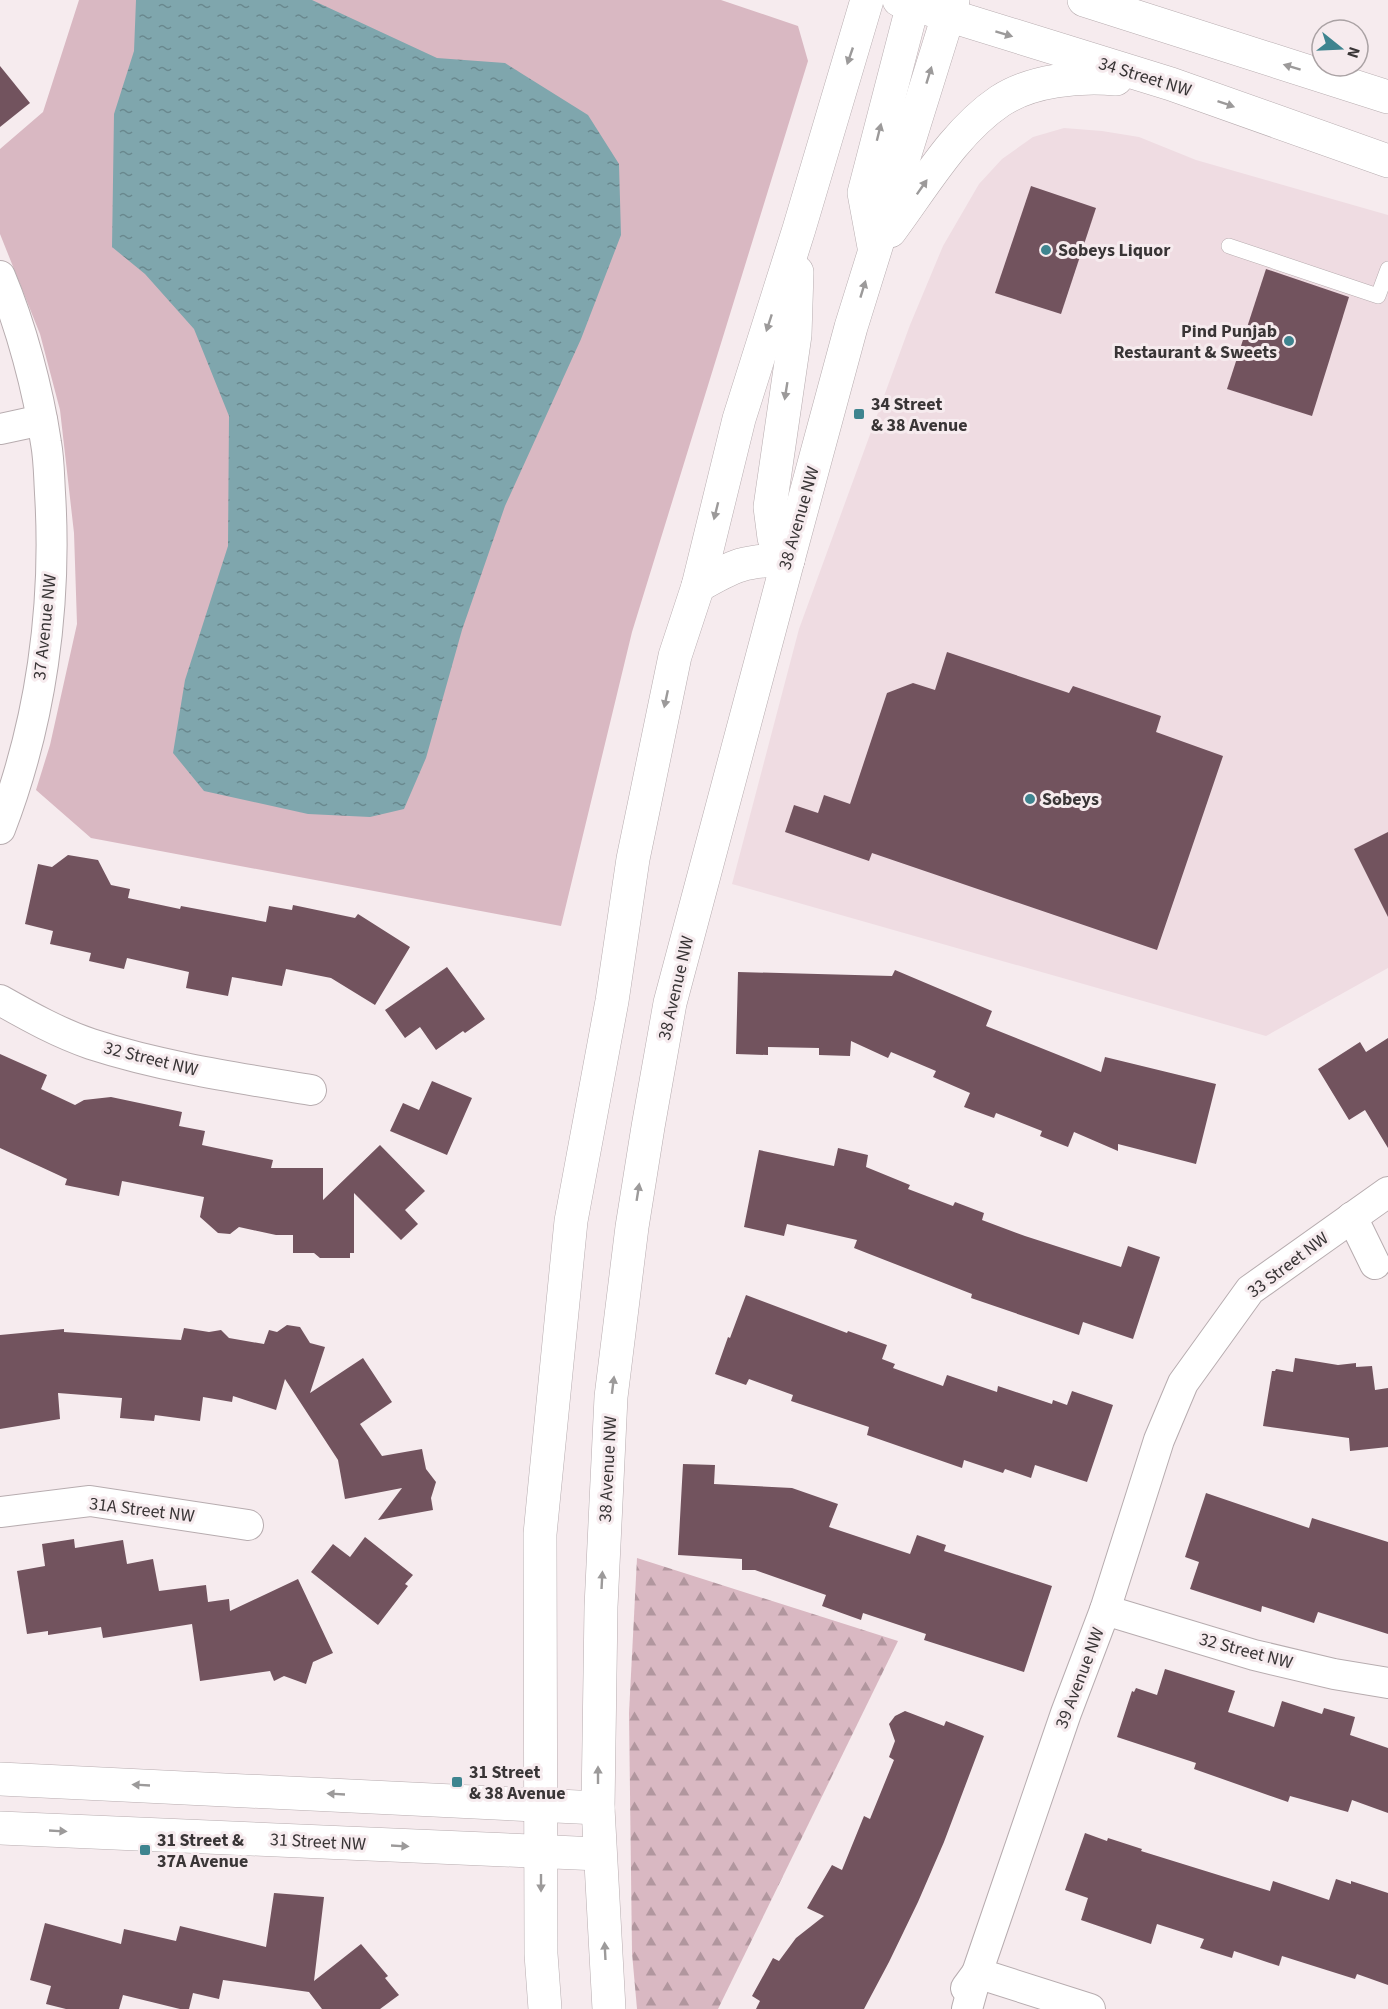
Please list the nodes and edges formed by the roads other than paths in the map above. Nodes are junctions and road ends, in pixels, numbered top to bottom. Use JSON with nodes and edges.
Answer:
{"nodes":[{"id":1,"x":867,"y":0,"type":"edge"},
{"id":2,"x":1084,"y":0,"type":"edge"},
{"id":3,"x":1151,"y":0,"type":"edge"},
{"id":4,"x":929,"y":3,"type":"edge"},
{"id":5,"x":1193,"y":36,"type":"junction"},
{"id":6,"x":1171,"y":84,"type":"junction"},
{"id":7,"x":1388,"y":97,"type":"edge"},
{"id":8,"x":1388,"y":160,"type":"edge"},
{"id":9,"x":799,"y":229,"type":"junction"},
{"id":10,"x":1229,"y":246,"type":"dead end"},
{"id":11,"x":875,"y":251,"type":"junction"},
{"id":12,"x":1388,"y":269,"type":"edge"},
{"id":13,"x":0,"y":276,"type":"edge"},
{"id":14,"x":11,"y":345,"type":"edge"},
{"id":15,"x":42,"y":420,"type":"junction"},
{"id":16,"x":0,"y":429,"type":"edge"},
{"id":17,"x":788,"y":560,"type":"junction"},
{"id":18,"x":698,"y":586,"type":"junction"},
{"id":19,"x":0,"y":829,"type":"edge"},
{"id":20,"x":0,"y":1000,"type":"edge"},
{"id":21,"x":311,"y":1090,"type":"dead end"},
{"id":22,"x":1388,"y":1192,"type":"edge"},
{"id":23,"x":1352,"y":1217,"type":"junction"},
{"id":24,"x":1375,"y":1264,"type":"dead end"},
{"id":25,"x":1183,"y":1383,"type":"joint"},
{"id":26,"x":0,"y":1512,"type":"edge"},
{"id":27,"x":248,"y":1525,"type":"dead end"},
{"id":28,"x":1106,"y":1610,"type":"junction"},
{"id":29,"x":1388,"y":1683,"type":"edge"},
{"id":30,"x":0,"y":1779,"type":"edge"},
{"id":31,"x":541,"y":1804,"type":"junction"},
{"id":32,"x":598,"y":1808,"type":"junction"},
{"id":33,"x":0,"y":1828,"type":"edge"},
{"id":34,"x":541,"y":1851,"type":"junction"},
{"id":35,"x":599,"y":1854,"type":"junction"},
{"id":36,"x":977,"y":1972,"type":"junction"},
{"id":37,"x":545,"y":2009,"type":"edge"},
{"id":38,"x":609,"y":2009,"type":"edge"},
{"id":39,"x":952,"y":2009,"type":"edge"},
{"id":40,"x":967,"y":2009,"type":"edge"},
{"id":41,"x":1090,"y":2009,"type":"edge"}],
"edges":[{"from":1,"to":9,"type":"main road","one_way":true},
{"from":2,"to":5,"type":"main road"},
{"from":3,"to":5,"type":"main road"},
{"from":4,"to":6,"type":"main road","name":"34 Street NW","one_way":true},
{"from":11,"to":4,"type":"main road","one_way":true},
{"from":7,"to":5,"type":"main road","one_way":true},
{"from":6,"to":8,"type":"main road","name":"34 Street NW","one_way":true},
{"from":11,"to":6,"type":"main road","one_way":true},
{"from":9,"to":17,"type":"main road","one_way":true},
{"from":9,"to":18,"type":"main road","one_way":true},
{"from":10,"to":12,"type":"lane"},
{"from":17,"to":11,"type":"main road","name":"38 Avenue NW","one_way":true},
{"from":13,"to":14,"type":"street","name":"37 Avenue NW"},
{"from":14,"to":15,"type":"street","name":"37 Avenue NW"},
{"from":15,"to":16,"type":"street"},
{"from":15,"to":19,"type":"street","name":"37 Avenue NW"},
{"from":17,"to":18,"type":"main road"},
{"from":32,"to":17,"type":"main road","name":"38 Avenue NW","one_way":true},
{"from":18,"to":31,"type":"main road","one_way":true},
{"from":20,"to":21,"type":"street","name":"32 Street NW"},
{"from":22,"to":23,"type":"street","name":"33 Street NW"},
{"from":23,"to":24,"type":"street"},
{"from":23,"to":25,"type":"street","name":"33 Street NW"},
{"from":25,"to":28,"type":"street","name":"39 Avenue NW"},
{"from":26,"to":27,"type":"street","name":"31A Street NW"},
{"from":28,"to":29,"type":"street","name":"32 Street NW"},
{"from":28,"to":36,"type":"street","name":"39 Avenue NW"},
{"from":31,"to":30,"type":"main road","one_way":true},
{"from":31,"to":32,"type":"main road"},
{"from":31,"to":34,"type":"main road"},
{"from":32,"to":35,"type":"main road","name":"38 Avenue NW"},
{"from":33,"to":34,"type":"main road","name":"31 Street NW","one_way":true},
{"from":34,"to":35,"type":"main road","name":"31 Street NW"},
{"from":34,"to":37,"type":"main road","one_way":true},
{"from":38,"to":35,"type":"main road","name":"38 Avenue NW","one_way":true},
{"from":36,"to":39,"type":"street","name":"39 Avenue NW"},
{"from":36,"to":40,"type":"street","name":"39 Avenue NW"},
{"from":36,"to":41,"type":"street"}]}
